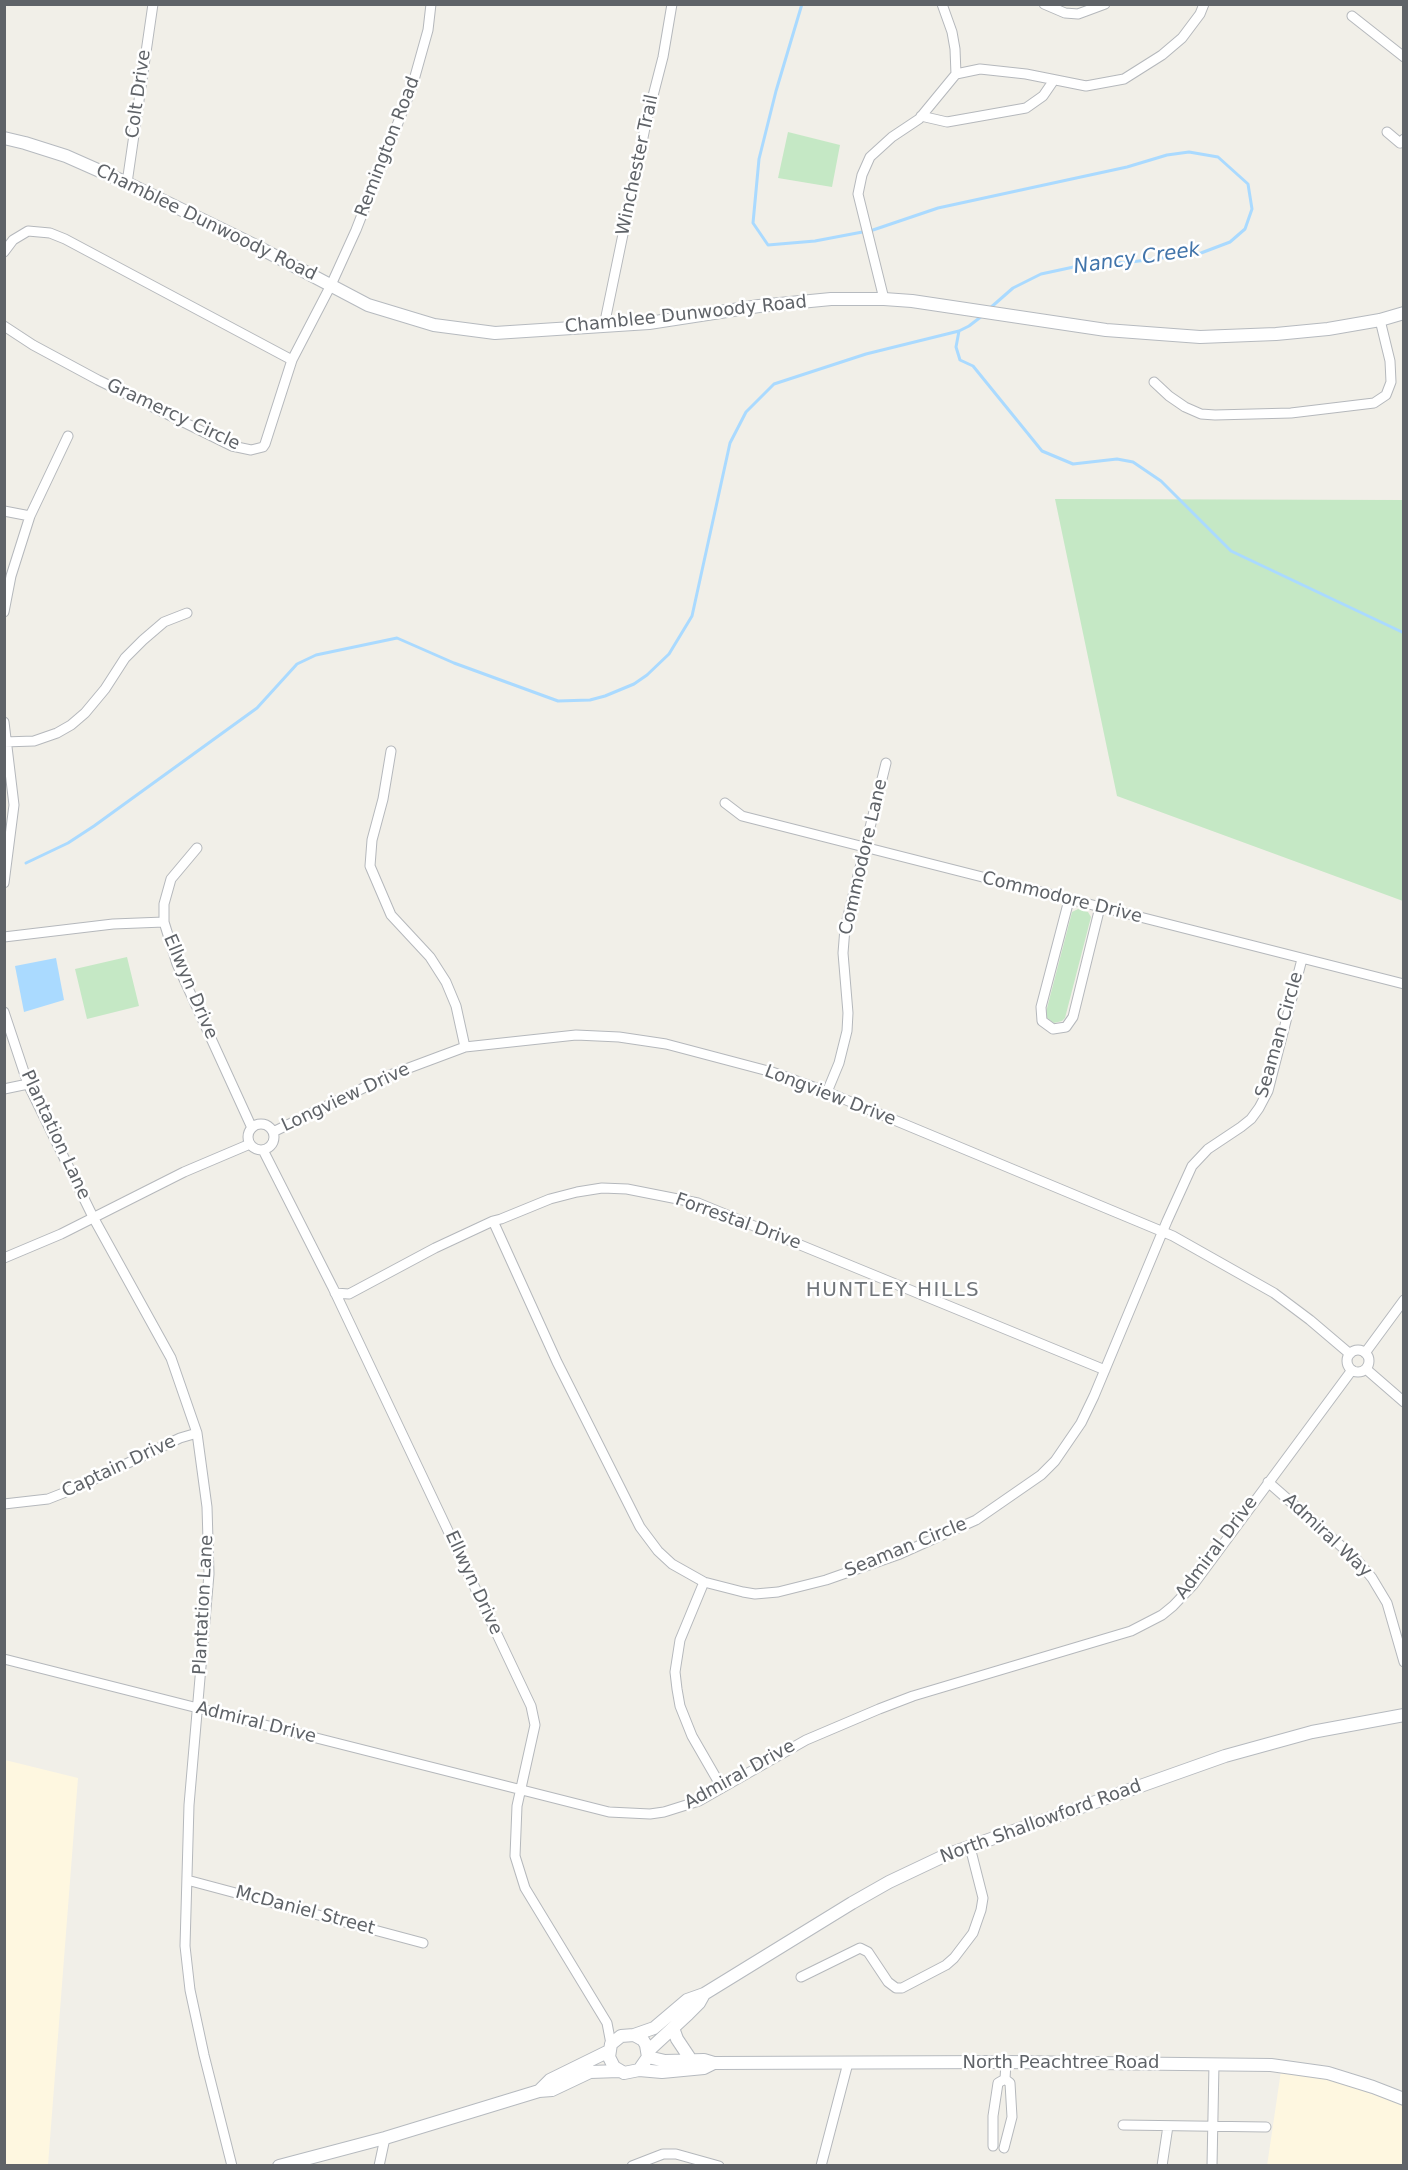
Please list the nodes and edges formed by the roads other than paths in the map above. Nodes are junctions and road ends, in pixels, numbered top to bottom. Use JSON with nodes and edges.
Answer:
{"nodes":[{"id":1,"x":153,"y":4,"type":"edge"},
{"id":2,"x":431,"y":4,"type":"edge"},
{"id":3,"x":672,"y":4,"type":"edge"},
{"id":4,"x":942,"y":4,"type":"edge"},
{"id":5,"x":1044,"y":4,"type":"edge"},
{"id":6,"x":1105,"y":4,"type":"edge"},
{"id":7,"x":1204,"y":4,"type":"edge"},
{"id":8,"x":1352,"y":16,"type":"dead end"},
{"id":9,"x":1404,"y":57,"type":"edge"},
{"id":10,"x":956,"y":74,"type":"junction"},
{"id":11,"x":1053,"y":80,"type":"junction"},
{"id":12,"x":921,"y":116,"type":"junction"},
{"id":13,"x":1387,"y":132,"type":"dead end"},
{"id":14,"x":4,"y":138,"type":"edge"},
{"id":15,"x":1404,"y":139,"type":"edge"},
{"id":16,"x":127,"y":183,"type":"junction"},
{"id":17,"x":4,"y":252,"type":"edge"},
{"id":18,"x":331,"y":285,"type":"junction"},
{"id":19,"x":884,"y":299,"type":"junction"},
{"id":20,"x":1404,"y":313,"type":"edge"},
{"id":21,"x":1380,"y":320,"type":"junction"},
{"id":22,"x":4,"y":326,"type":"edge"},
{"id":23,"x":604,"y":326,"type":"junction"},
{"id":24,"x":292,"y":360,"type":"junction"},
{"id":25,"x":1154,"y":382,"type":"dead end"},
{"id":26,"x":68,"y":436,"type":"dead end"},
{"id":27,"x":4,"y":511,"type":"edge"},
{"id":28,"x":30,"y":516,"type":"junction"},
{"id":29,"x":4,"y":612,"type":"edge"},
{"id":30,"x":187,"y":613,"type":"dead end"},
{"id":31,"x":4,"y":722,"type":"edge"},
{"id":32,"x":6,"y":742,"type":"edge"},
{"id":33,"x":391,"y":751,"type":"dead end"},
{"id":34,"x":886,"y":763,"type":"dead end"},
{"id":35,"x":725,"y":803,"type":"dead end"},
{"id":36,"x":864,"y":847,"type":"junction"},
{"id":37,"x":197,"y":848,"type":"dead end"},
{"id":38,"x":4,"y":883,"type":"edge"},
{"id":39,"x":1069,"y":900,"type":"junction"},
{"id":40,"x":1100,"y":907,"type":"junction"},
{"id":41,"x":164,"y":922,"type":"junction"},
{"id":42,"x":4,"y":937,"type":"edge"},
{"id":43,"x":1302,"y":959,"type":"junction"},
{"id":44,"x":1404,"y":984,"type":"edge"},
{"id":45,"x":4,"y":1012,"type":"edge"},
{"id":46,"x":465,"y":1047,"type":"junction"},
{"id":47,"x":28,"y":1084,"type":"junction"},
{"id":48,"x":4,"y":1089,"type":"edge"},
{"id":49,"x":827,"y":1092,"type":"junction"},
{"id":50,"x":252,"y":1128,"type":"junction"},
{"id":51,"x":273,"y":1132,"type":"junction"},
{"id":52,"x":250,"y":1143,"type":"junction"},
{"id":53,"x":263,"y":1150,"type":"junction"},
{"id":54,"x":93,"y":1217,"type":"junction"},
{"id":55,"x":493,"y":1221,"type":"junction"},
{"id":56,"x":1162,"y":1232,"type":"junction"},
{"id":57,"x":4,"y":1258,"type":"edge"},
{"id":58,"x":335,"y":1293,"type":"junction"},
{"id":59,"x":1404,"y":1300,"type":"edge"},
{"id":60,"x":1365,"y":1353,"type":"junction"},
{"id":61,"x":1350,"y":1354,"type":"junction"},
{"id":62,"x":1366,"y":1369,"type":"junction"},
{"id":63,"x":1105,"y":1370,"type":"junction"},
{"id":64,"x":1352,"y":1370,"type":"junction"},
{"id":65,"x":1404,"y":1402,"type":"edge"},
{"id":66,"x":197,"y":1432,"type":"junction"},
{"id":67,"x":1268,"y":1482,"type":"junction"},
{"id":68,"x":4,"y":1504,"type":"edge"},
{"id":69,"x":704,"y":1582,"type":"junction"},
{"id":70,"x":4,"y":1659,"type":"edge"},
{"id":71,"x":1404,"y":1662,"type":"edge"},
{"id":72,"x":198,"y":1708,"type":"junction"},
{"id":73,"x":1404,"y":1714,"type":"edge"},
{"id":74,"x":722,"y":1788,"type":"junction"},
{"id":75,"x":522,"y":1789,"type":"junction"},
{"id":76,"x":969,"y":1847,"type":"junction"},
{"id":77,"x":187,"y":1880,"type":"junction"},
{"id":78,"x":423,"y":1942,"type":"dead end"},
{"id":79,"x":801,"y":1977,"type":"dead end"},
{"id":80,"x":704,"y":1994,"type":"junction"},
{"id":81,"x":607,"y":2024,"type":"junction"},
{"id":82,"x":673,"y":2028,"type":"junction"},
{"id":83,"x":630,"y":2034,"type":"junction"},
{"id":84,"x":610,"y":2048,"type":"junction"},
{"id":85,"x":648,"y":2054,"type":"junction"},
{"id":86,"x":691,"y":2060,"type":"junction"},
{"id":87,"x":1006,"y":2062,"type":"junction"},
{"id":88,"x":714,"y":2063,"type":"junction"},
{"id":89,"x":848,"y":2063,"type":"junction"},
{"id":90,"x":1214,"y":2064,"type":"junction"},
{"id":91,"x":639,"y":2070,"type":"junction"},
{"id":92,"x":619,"y":2071,"type":"junction"},
{"id":93,"x":1005,"y":2079,"type":"junction"},
{"id":94,"x":539,"y":2091,"type":"junction"},
{"id":95,"x":1404,"y":2099,"type":"edge"},
{"id":96,"x":1123,"y":2126,"type":"dead end"},
{"id":97,"x":1168,"y":2126,"type":"junction"},
{"id":98,"x":1213,"y":2127,"type":"junction"},
{"id":99,"x":1266,"y":2127,"type":"dead end"},
{"id":100,"x":385,"y":2138,"type":"junction"},
{"id":101,"x":993,"y":2146,"type":"dead end"},
{"id":102,"x":1004,"y":2148,"type":"dead end"},
{"id":103,"x":232,"y":2166,"type":"edge"},
{"id":104,"x":279,"y":2166,"type":"edge"},
{"id":105,"x":379,"y":2166,"type":"edge"},
{"id":106,"x":632,"y":2166,"type":"edge"},
{"id":107,"x":720,"y":2166,"type":"edge"},
{"id":108,"x":821,"y":2166,"type":"edge"},
{"id":109,"x":1162,"y":2166,"type":"edge"},
{"id":110,"x":1212,"y":2166,"type":"edge"}],
"edges":[{"from":1,"to":16,"type":"street","name":"Colt Drive"},
{"from":2,"to":18,"type":"street","name":"Remington Road"},
{"from":3,"to":23,"type":"street","name":"Winchester Trail"},
{"from":4,"to":10,"type":"street"},
{"from":5,"to":6,"type":"street"},
{"from":7,"to":11,"type":"street"},
{"from":8,"to":9,"type":"street"},
{"from":10,"to":11,"type":"street"},
{"from":10,"to":12,"type":"street"},
{"from":11,"to":12,"type":"street"},
{"from":12,"to":19,"type":"street"},
{"from":13,"to":15,"type":"street"},
{"from":14,"to":16,"type":"street","name":"Chamblee Dunwoody Road"},
{"from":16,"to":18,"type":"street","name":"Chamblee Dunwoody Road"},
{"from":17,"to":24,"type":"street"},
{"from":18,"to":23,"type":"street","name":"Chamblee Dunwoody Road"},
{"from":18,"to":24,"type":"street","name":"Gramercy Circle"},
{"from":19,"to":21,"type":"street","name":"Chamblee Dunwoody Road"},
{"from":19,"to":23,"type":"street","name":"Chamblee Dunwoody Road"},
{"from":20,"to":21,"type":"street","name":"Chamblee Dunwoody Road"},
{"from":21,"to":25,"type":"street"},
{"from":22,"to":24,"type":"street","name":"Gramercy Circle"},
{"from":26,"to":28,"type":"street"},
{"from":27,"to":28,"type":"street"},
{"from":28,"to":29,"type":"street"},
{"from":30,"to":32,"type":"street"},
{"from":31,"to":32,"type":"street"},
{"from":32,"to":38,"type":"street"},
{"from":33,"to":46,"type":"street"},
{"from":34,"to":36,"type":"street","name":"Commodore Lane"},
{"from":35,"to":36,"type":"street","name":"Commodore Drive"},
{"from":36,"to":39,"type":"street","name":"Commodore Drive"},
{"from":36,"to":49,"type":"street","name":"Commodore Lane"},
{"from":37,"to":41,"type":"street","name":"Ellwyn Drive"},
{"from":39,"to":40,"type":"street","name":"Commodore Drive"},
{"from":39,"to":40,"type":"street"},
{"from":40,"to":43,"type":"street","name":"Commodore Drive"},
{"from":41,"to":42,"type":"street"},
{"from":41,"to":50,"type":"street","name":"Ellwyn Drive"},
{"from":43,"to":44,"type":"street","name":"Commodore Drive"},
{"from":43,"to":56,"type":"street","name":"Seaman Circle"},
{"from":45,"to":47,"type":"street","name":"Plantation Lane"},
{"from":46,"to":49,"type":"street","name":"Longview Drive"},
{"from":46,"to":51,"type":"street","name":"Longview Drive"},
{"from":47,"to":48,"type":"street"},
{"from":47,"to":54,"type":"street","name":"Plantation Lane"},
{"from":49,"to":56,"type":"street","name":"Longview Drive"},
{"from":50,"to":51,"type":"street"},
{"from":50,"to":52,"type":"street"},
{"from":51,"to":53,"type":"street"},
{"from":52,"to":53,"type":"street"},
{"from":52,"to":54,"type":"street"},
{"from":53,"to":58,"type":"street","name":"Ellwyn Drive"},
{"from":54,"to":57,"type":"street"},
{"from":54,"to":66,"type":"street","name":"Plantation Lane"},
{"from":55,"to":58,"type":"street","name":"Forrestal Drive"},
{"from":55,"to":63,"type":"street","name":"Forrestal Drive"},
{"from":55,"to":69,"type":"street","name":"Seaman Circle"},
{"from":56,"to":61,"type":"street","name":"Longview Drive"},
{"from":56,"to":63,"type":"street","name":"Seaman Circle"},
{"from":58,"to":75,"type":"street","name":"Ellwyn Drive"},
{"from":59,"to":60,"type":"street"},
{"from":60,"to":61,"type":"street"},
{"from":60,"to":62,"type":"street"},
{"from":61,"to":64,"type":"street"},
{"from":62,"to":64,"type":"street"},
{"from":62,"to":65,"type":"street"},
{"from":63,"to":69,"type":"street","name":"Seaman Circle"},
{"from":64,"to":67,"type":"street","name":"Admiral Drive"},
{"from":66,"to":68,"type":"street","name":"Captain Drive"},
{"from":66,"to":72,"type":"street","name":"Plantation Lane"},
{"from":67,"to":71,"type":"street","name":"Admiral Way"},
{"from":67,"to":74,"type":"street","name":"Admiral Drive"},
{"from":69,"to":74,"type":"street"},
{"from":70,"to":72,"type":"street","name":"Admiral Drive"},
{"from":72,"to":75,"type":"street","name":"Admiral Drive"},
{"from":72,"to":77,"type":"street","name":"Plantation Lane"},
{"from":73,"to":76,"type":"street","name":"North Shallowford Road"},
{"from":74,"to":75,"type":"street","name":"Admiral Drive"},
{"from":75,"to":81,"type":"street","name":"Ellwyn Drive"},
{"from":76,"to":79,"type":"street"},
{"from":76,"to":80,"type":"street","name":"North Shallowford Road"},
{"from":77,"to":78,"type":"street","name":"McDaniel Street"},
{"from":77,"to":103,"type":"street","name":"Plantation Lane"},
{"from":80,"to":82,"type":"street","name":"North Shallowford Road"},
{"from":80,"to":83,"type":"street","name":"North Shallowford Road"},
{"from":81,"to":83,"type":"street"},
{"from":81,"to":84,"type":"street","name":"Ellwyn Drive"},
{"from":82,"to":85,"type":"street","name":"North Shallowford Road"},
{"from":82,"to":86,"type":"street"},
{"from":83,"to":84,"type":"street","name":"North Peachtree Road"},
{"from":83,"to":85,"type":"street"},
{"from":84,"to":92,"type":"street"},
{"from":84,"to":94,"type":"street","name":"North Peachtree Road"},
{"from":85,"to":86,"type":"street","name":"North Peachtree Road"},
{"from":85,"to":91,"type":"street"},
{"from":86,"to":88,"type":"street","name":"North Peachtree Road"},
{"from":87,"to":89,"type":"street","name":"North Peachtree Road"},
{"from":87,"to":90,"type":"street","name":"North Peachtree Road"},
{"from":87,"to":93,"type":"street"},
{"from":88,"to":89,"type":"street","name":"North Peachtree Road"},
{"from":88,"to":91,"type":"street","name":"North Peachtree Road"},
{"from":89,"to":108,"type":"street"},
{"from":90,"to":95,"type":"street","name":"North Peachtree Road"},
{"from":90,"to":98,"type":"street"},
{"from":91,"to":92,"type":"street","name":"North Peachtree Road"},
{"from":92,"to":94,"type":"street","name":"North Peachtree Road"},
{"from":93,"to":101,"type":"street"},
{"from":93,"to":102,"type":"street"},
{"from":94,"to":100,"type":"street","name":"North Peachtree Road"},
{"from":96,"to":97,"type":"street"},
{"from":97,"to":98,"type":"street"},
{"from":97,"to":109,"type":"street"},
{"from":98,"to":99,"type":"street"},
{"from":98,"to":110,"type":"street"},
{"from":100,"to":104,"type":"street","name":"North Peachtree Road"},
{"from":100,"to":105,"type":"street"},
{"from":106,"to":107,"type":"street"}]}
